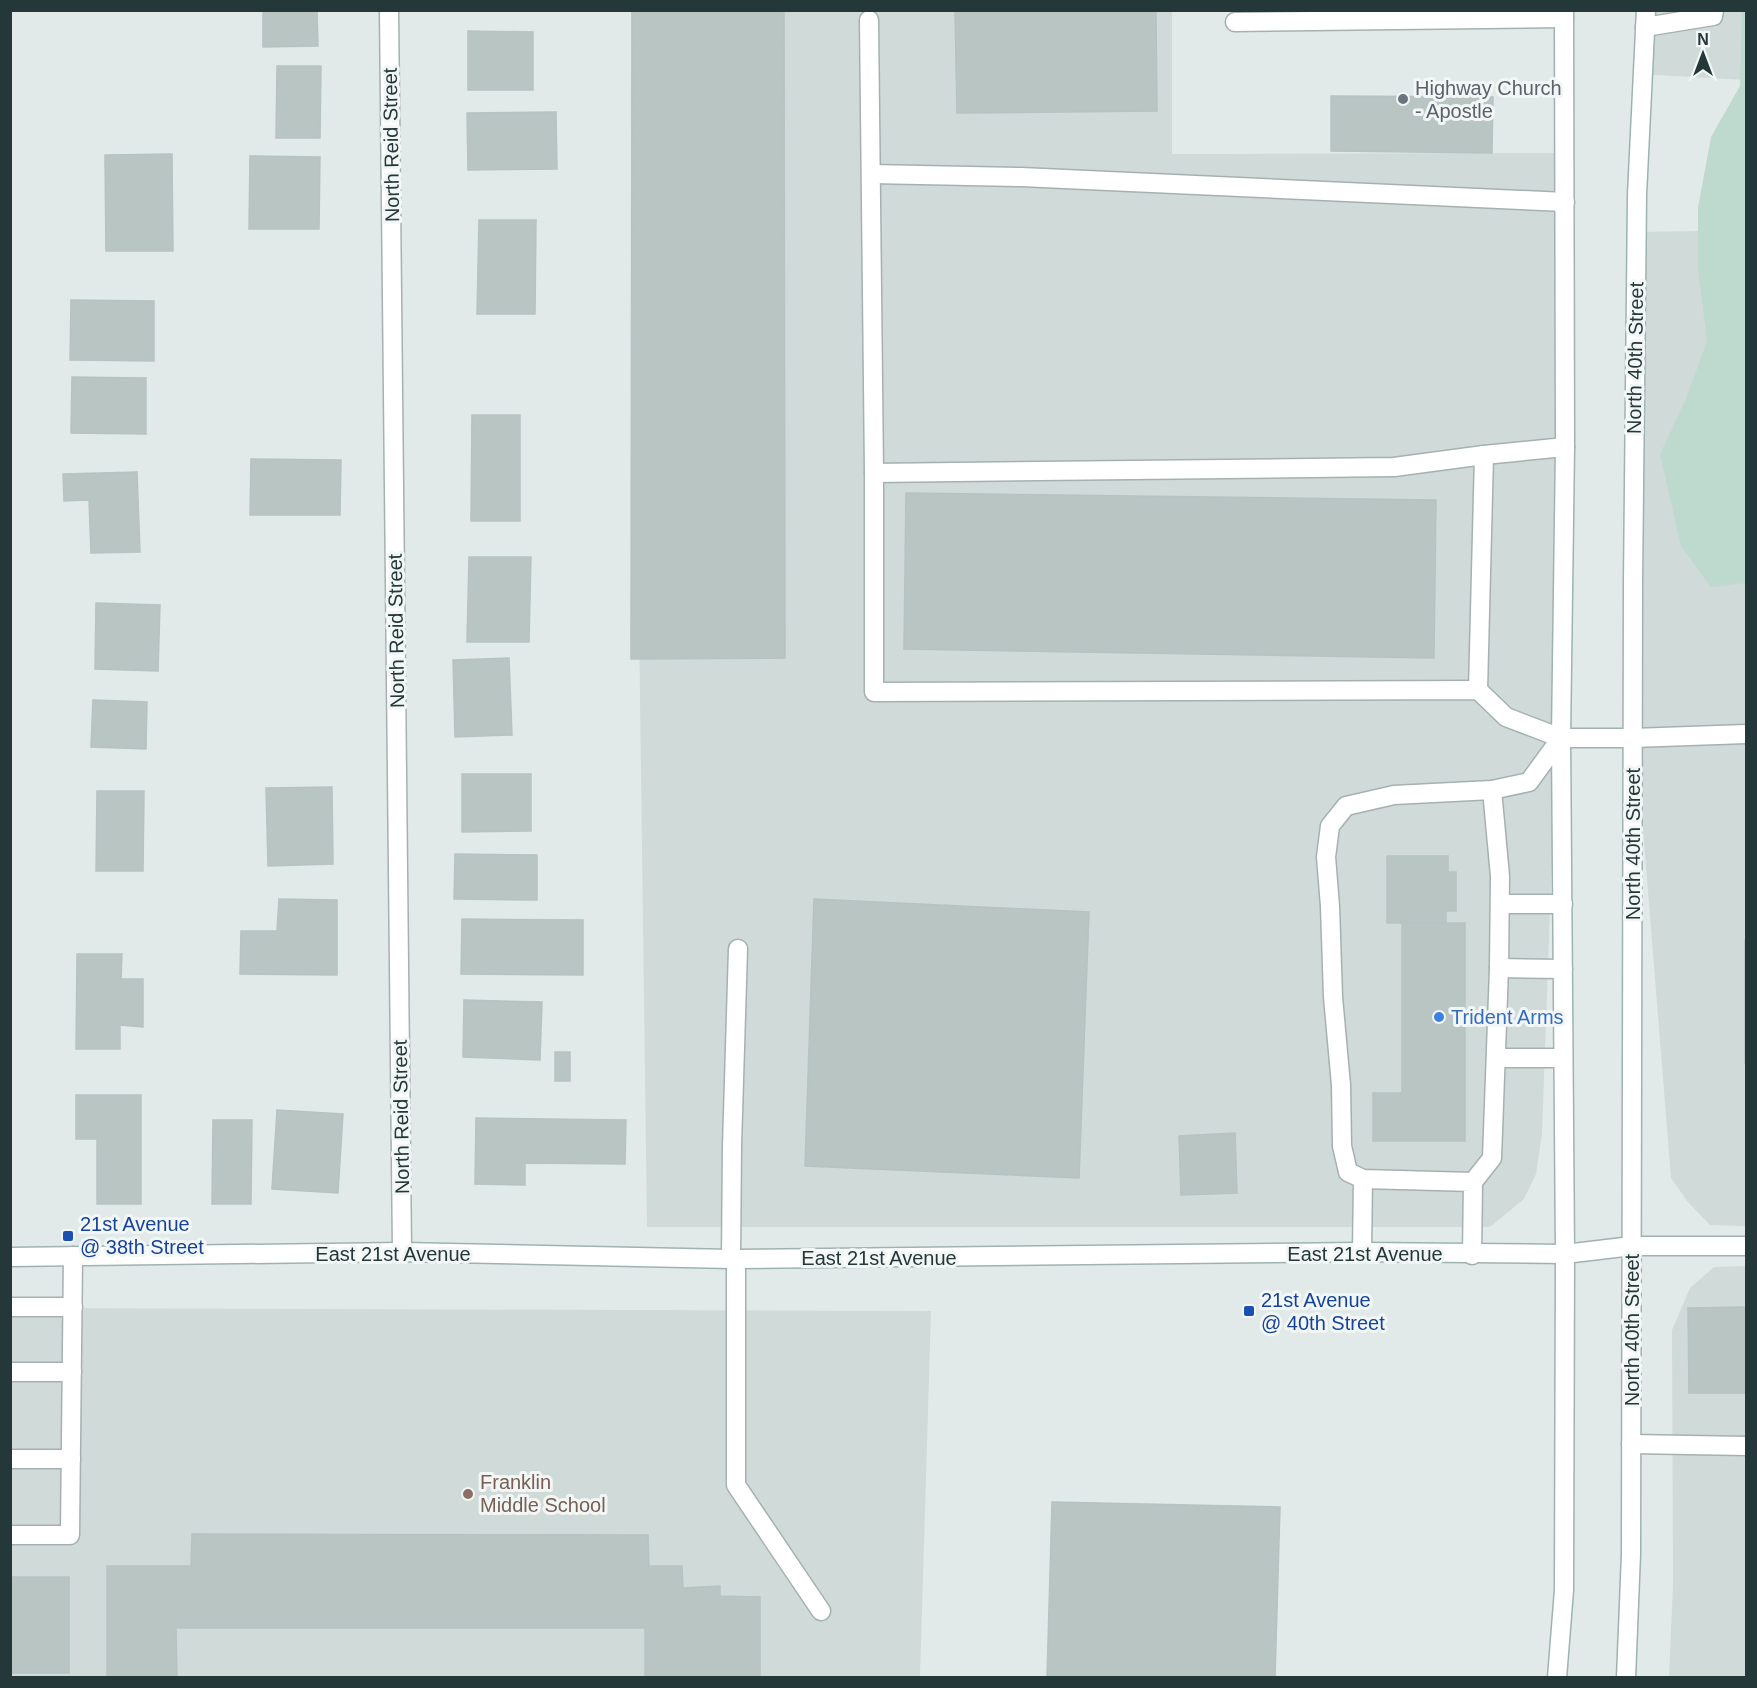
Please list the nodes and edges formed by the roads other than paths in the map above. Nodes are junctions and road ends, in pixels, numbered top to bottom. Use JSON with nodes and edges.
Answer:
{"nodes":[{"id":1,"x":389,"y":10,"type":"edge"},
{"id":2,"x":1714,"y":10,"type":"edge"},
{"id":3,"x":1564,"y":14,"type":"edge"},
{"id":4,"x":1646,"y":19,"type":"edge"},
{"id":5,"x":869,"y":20,"type":"dead end"},
{"id":6,"x":1234,"y":22,"type":"dead end"},
{"id":7,"x":871,"y":174,"type":"junction"},
{"id":8,"x":1565,"y":202,"type":"junction"},
{"id":9,"x":1565,"y":447,"type":"junction"},
{"id":10,"x":1484,"y":455,"type":"junction"},
{"id":11,"x":874,"y":473,"type":"junction"},
{"id":12,"x":1478,"y":690,"type":"junction"},
{"id":13,"x":1746,"y":734,"type":"edge"},
{"id":14,"x":1561,"y":738,"type":"junction"},
{"id":15,"x":1633,"y":738,"type":"junction"},
{"id":16,"x":1492,"y":790,"type":"junction"},
{"id":17,"x":1500,"y":904,"type":"junction"},
{"id":18,"x":1563,"y":904,"type":"junction"},
{"id":19,"x":738,"y":949,"type":"dead end"},
{"id":20,"x":1499,"y":968,"type":"junction"},
{"id":21,"x":1563,"y":969,"type":"junction"},
{"id":22,"x":1496,"y":1058,"type":"junction"},
{"id":23,"x":1563,"y":1058,"type":"junction"},
{"id":24,"x":1363,"y":1179,"type":"junction"},
{"id":25,"x":1473,"y":1182,"type":"junction"},
{"id":26,"x":1632,"y":1246,"type":"junction"},
{"id":27,"x":1746,"y":1246,"type":"edge"},
{"id":28,"x":402,"y":1252,"type":"junction"},
{"id":29,"x":1362,"y":1252,"type":"junction"},
{"id":30,"x":1565,"y":1254,"type":"junction"},
{"id":31,"x":1472,"y":1255,"type":"junction"},
{"id":32,"x":73,"y":1256,"type":"junction"},
{"id":33,"x":10,"y":1257,"type":"edge"},
{"id":34,"x":734,"y":1259,"type":"junction"},
{"id":35,"x":10,"y":1307,"type":"edge"},
{"id":36,"x":73,"y":1307,"type":"junction"},
{"id":37,"x":10,"y":1372,"type":"edge"},
{"id":38,"x":72,"y":1372,"type":"junction"},
{"id":39,"x":1631,"y":1444,"type":"junction"},
{"id":40,"x":1746,"y":1446,"type":"edge"},
{"id":41,"x":71,"y":1458,"type":"junction"},
{"id":42,"x":10,"y":1459,"type":"edge"},
{"id":43,"x":10,"y":1535,"type":"edge"},
{"id":44,"x":821,"y":1611,"type":"dead end"},
{"id":45,"x":1557,"y":1677,"type":"edge"},
{"id":46,"x":1626,"y":1677,"type":"edge"}],
"edges":[{"from":1,"to":28,"type":"main road","name":"North Reid Street"},
{"from":2,"to":4,"type":"main road"},
{"from":3,"to":6,"type":"main road"},
{"from":3,"to":8,"type":"main road"},
{"from":4,"to":15,"type":"main road","name":"North 40th Street"},
{"from":5,"to":7,"type":"main road"},
{"from":7,"to":8,"type":"main road"},
{"from":7,"to":11,"type":"main road"},
{"from":8,"to":9,"type":"main road"},
{"from":9,"to":10,"type":"main road"},
{"from":9,"to":14,"type":"main road"},
{"from":10,"to":11,"type":"main road"},
{"from":10,"to":12,"type":"main road"},
{"from":11,"to":12,"type":"main road"},
{"from":12,"to":14,"type":"main road"},
{"from":13,"to":15,"type":"main road"},
{"from":14,"to":15,"type":"main road"},
{"from":14,"to":16,"type":"main road"},
{"from":14,"to":18,"type":"main road"},
{"from":15,"to":26,"type":"main road","name":"North 40th Street"},
{"from":16,"to":17,"type":"main road"},
{"from":16,"to":24,"type":"main road"},
{"from":17,"to":18,"type":"main road"},
{"from":17,"to":20,"type":"main road"},
{"from":18,"to":21,"type":"main road"},
{"from":19,"to":34,"type":"main road"},
{"from":20,"to":21,"type":"main road"},
{"from":20,"to":22,"type":"main road"},
{"from":21,"to":23,"type":"main road"},
{"from":22,"to":23,"type":"main road"},
{"from":22,"to":25,"type":"main road"},
{"from":23,"to":30,"type":"main road"},
{"from":24,"to":25,"type":"main road"},
{"from":24,"to":29,"type":"main road"},
{"from":25,"to":31,"type":"main road"},
{"from":26,"to":27,"type":"main road","name":"East 21st Avenue"},
{"from":26,"to":30,"type":"main road","name":"East 21st Avenue"},
{"from":26,"to":39,"type":"main road","name":"North 40th Street"},
{"from":28,"to":32,"type":"main road","name":"East 21st Avenue"},
{"from":28,"to":34,"type":"main road","name":"East 21st Avenue"},
{"from":29,"to":31,"type":"main road","name":"East 21st Avenue"},
{"from":29,"to":34,"type":"main road","name":"East 21st Avenue"},
{"from":30,"to":31,"type":"main road","name":"East 21st Avenue"},
{"from":30,"to":45,"type":"main road"},
{"from":32,"to":33,"type":"main road","name":"East 21st Avenue"},
{"from":32,"to":36,"type":"main road"},
{"from":34,"to":44,"type":"main road"},
{"from":35,"to":36,"type":"main road"},
{"from":36,"to":38,"type":"main road"},
{"from":37,"to":38,"type":"main road"},
{"from":38,"to":41,"type":"main road"},
{"from":39,"to":40,"type":"main road"},
{"from":39,"to":46,"type":"main road","name":"North 40th Street"},
{"from":41,"to":42,"type":"main road"},
{"from":41,"to":43,"type":"main road"}]}
